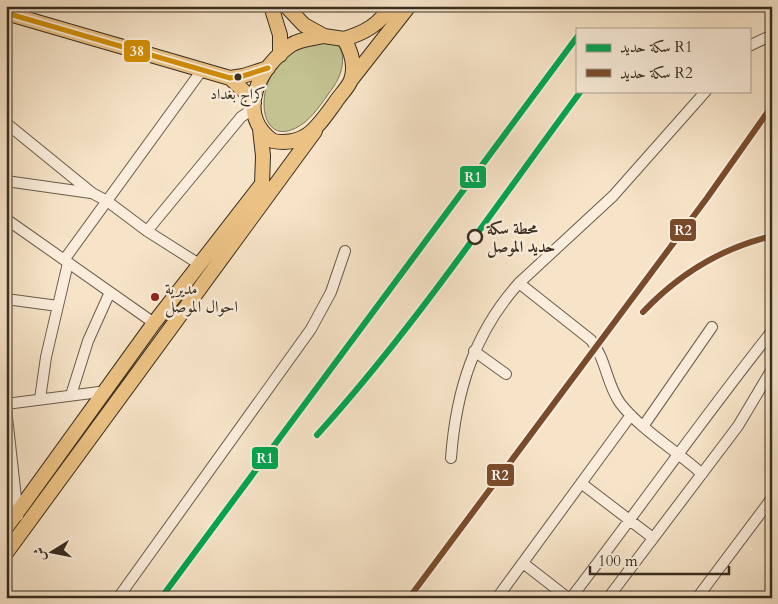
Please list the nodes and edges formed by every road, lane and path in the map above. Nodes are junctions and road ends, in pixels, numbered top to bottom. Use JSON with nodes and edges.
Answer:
{"nodes":[{"id":1,"x":271,"y":6,"type":"edge"},
{"id":2,"x":286,"y":6,"type":"edge"},
{"id":3,"x":391,"y":6,"type":"edge"},
{"id":4,"x":409,"y":6,"type":"edge"},
{"id":5,"x":6,"y":12,"type":"edge"},
{"id":6,"x":772,"y":35,"type":"edge"},
{"id":7,"x":324,"y":36,"type":"junction"},
{"id":8,"x":344,"y":39,"type":"junction"},
{"id":9,"x":750,"y":46,"type":"edge"},
{"id":10,"x":280,"y":55,"type":"junction"},
{"id":11,"x":268,"y":68,"type":"junction"},
{"id":12,"x":202,"y":70,"type":"junction"},
{"id":13,"x":230,"y":78,"type":"junction"},
{"id":14,"x":350,"y":80,"type":"junction"},
{"id":15,"x":705,"y":92,"type":"edge"},
{"id":16,"x":253,"y":106,"type":"junction"},
{"id":17,"x":7,"y":126,"type":"edge"},
{"id":18,"x":260,"y":129,"type":"junction"},
{"id":19,"x":315,"y":130,"type":"junction"},
{"id":20,"x":6,"y":181,"type":"edge"},
{"id":21,"x":92,"y":193,"type":"junction"},
{"id":22,"x":107,"y":201,"type":"junction"},
{"id":23,"x":6,"y":219,"type":"edge"},
{"id":24,"x":147,"y":232,"type":"junction"},
{"id":25,"x":345,"y":251,"type":"dead end"},
{"id":26,"x":66,"y":261,"type":"junction"},
{"id":27,"x":199,"y":264,"type":"junction"},
{"id":28,"x":519,"y":283,"type":"junction"},
{"id":29,"x":110,"y":292,"type":"junction"},
{"id":30,"x":6,"y":299,"type":"edge"},
{"id":31,"x":58,"y":306,"type":"junction"},
{"id":32,"x":154,"y":323,"type":"junction"},
{"id":33,"x":712,"y":327,"type":"dead end"},
{"id":34,"x":772,"y":331,"type":"edge"},
{"id":35,"x":474,"y":351,"type":"junction"},
{"id":36,"x":772,"y":368,"type":"edge"},
{"id":37,"x":506,"y":374,"type":"dead end"},
{"id":38,"x":107,"y":390,"type":"junction"},
{"id":39,"x":72,"y":395,"type":"junction"},
{"id":40,"x":40,"y":399,"type":"junction"},
{"id":41,"x":6,"y":404,"type":"edge"},
{"id":42,"x":6,"y":408,"type":"edge"},
{"id":43,"x":631,"y":415,"type":"junction"},
{"id":44,"x":644,"y":425,"type":"junction"},
{"id":45,"x":678,"y":452,"type":"junction"},
{"id":46,"x":451,"y":458,"type":"dead end"},
{"id":47,"x":9,"y":459,"type":"edge"},
{"id":48,"x":702,"y":474,"type":"junction"},
{"id":49,"x":581,"y":483,"type":"junction"},
{"id":50,"x":772,"y":498,"type":"edge"},
{"id":51,"x":13,"y":507,"type":"edge"},
{"id":52,"x":630,"y":520,"type":"junction"},
{"id":53,"x":6,"y":528,"type":"edge"},
{"id":54,"x":20,"y":535,"type":"junction"},
{"id":55,"x":653,"y":538,"type":"junction"},
{"id":56,"x":6,"y":553,"type":"edge"},
{"id":57,"x":522,"y":563,"type":"junction"},
{"id":58,"x":118,"y":598,"type":"edge"},
{"id":59,"x":497,"y":598,"type":"edge"},
{"id":60,"x":569,"y":598,"type":"edge"},
{"id":61,"x":608,"y":598,"type":"edge"},
{"id":62,"x":697,"y":598,"type":"edge"}],
"edges":[{"from":1,"to":10,"type":"main road"},
{"from":2,"to":7,"type":"main road"},
{"from":3,"to":8,"type":"main road"},
{"from":4,"to":14,"type":"main road"},
{"from":5,"to":12,"type":"main road"},
{"from":6,"to":9,"type":"street"},
{"from":7,"to":8,"type":"main road"},
{"from":7,"to":10,"type":"main road"},
{"from":8,"to":14,"type":"main road"},
{"from":10,"to":11,"type":"main road"},
{"from":11,"to":13,"type":"main road"},
{"from":11,"to":16,"type":"main road"},
{"from":12,"to":13,"type":"main road"},
{"from":12,"to":22,"type":"street"},
{"from":13,"to":16,"type":"main road"},
{"from":14,"to":19,"type":"main road"},
{"from":15,"to":28,"type":"street"},
{"from":16,"to":18,"type":"main road"},
{"from":16,"to":24,"type":"street"},
{"from":17,"to":21,"type":"street"},
{"from":18,"to":19,"type":"main road"},
{"from":18,"to":27,"type":"main road"},
{"from":19,"to":54,"type":"main road"},
{"from":20,"to":21,"type":"street"},
{"from":21,"to":22,"type":"street"},
{"from":22,"to":24,"type":"street"},
{"from":22,"to":26,"type":"street"},
{"from":23,"to":26,"type":"street"},
{"from":24,"to":27,"type":"street"},
{"from":25,"to":58,"type":"street"},
{"from":26,"to":29,"type":"street"},
{"from":26,"to":31,"type":"street"},
{"from":27,"to":32,"type":"main road"},
{"from":28,"to":35,"type":"street"},
{"from":28,"to":43,"type":"street"},
{"from":29,"to":32,"type":"street"},
{"from":29,"to":39,"type":"street"},
{"from":30,"to":31,"type":"street"},
{"from":31,"to":40,"type":"street"},
{"from":32,"to":38,"type":"main road"},
{"from":33,"to":44,"type":"street"},
{"from":34,"to":45,"type":"street"},
{"from":35,"to":37,"type":"street"},
{"from":35,"to":46,"type":"street"},
{"from":36,"to":48,"type":"street"},
{"from":38,"to":39,"type":"street"},
{"from":38,"to":51,"type":"main road"},
{"from":39,"to":40,"type":"street"},
{"from":40,"to":41,"type":"street"},
{"from":42,"to":47,"type":"street"},
{"from":43,"to":44,"type":"street"},
{"from":43,"to":49,"type":"street"},
{"from":44,"to":45,"type":"street"},
{"from":45,"to":48,"type":"street"},
{"from":45,"to":52,"type":"street"},
{"from":47,"to":51,"type":"street"},
{"from":48,"to":55,"type":"street"},
{"from":49,"to":52,"type":"street"},
{"from":49,"to":57,"type":"street"},
{"from":50,"to":62,"type":"street"},
{"from":51,"to":53,"type":"main road"},
{"from":51,"to":54,"type":"street"},
{"from":52,"to":55,"type":"street"},
{"from":52,"to":60,"type":"street"},
{"from":54,"to":56,"type":"main road"},
{"from":55,"to":61,"type":"street"},
{"from":57,"to":59,"type":"street"},
{"from":57,"to":60,"type":"street"}]}
